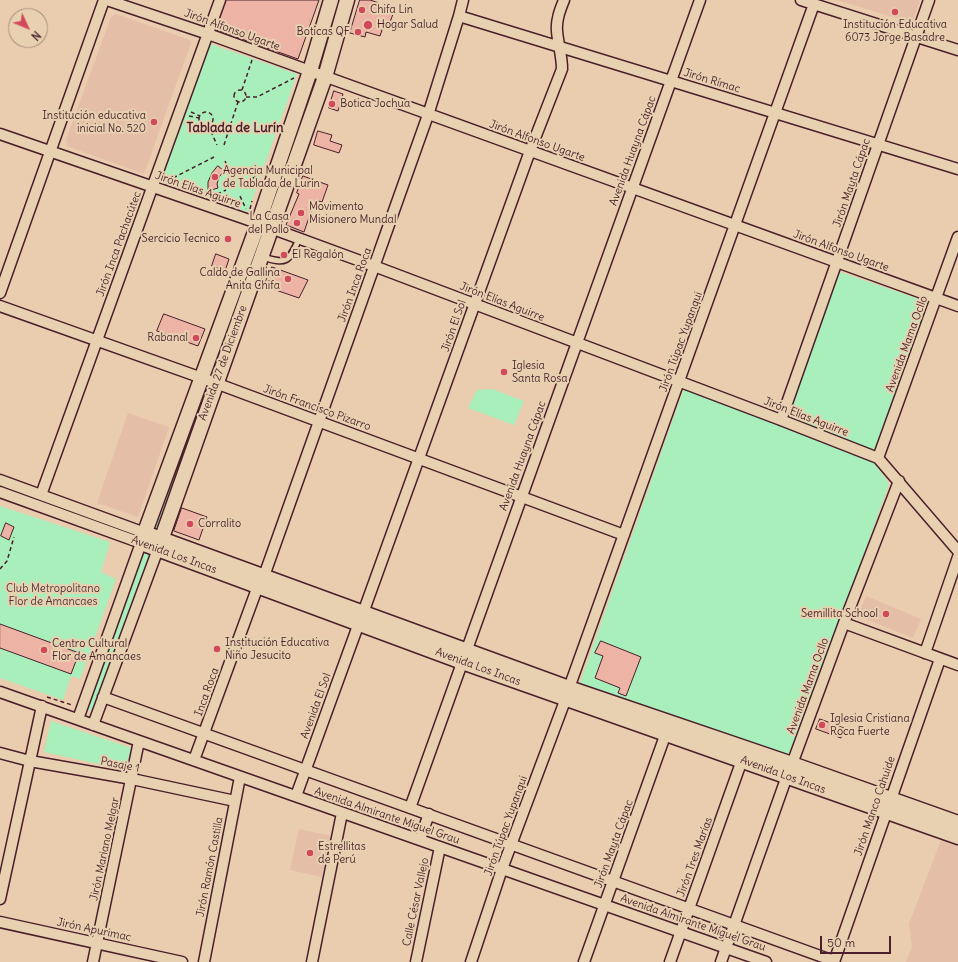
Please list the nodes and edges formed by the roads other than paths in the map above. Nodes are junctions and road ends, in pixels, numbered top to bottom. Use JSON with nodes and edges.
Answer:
{"nodes":[{"id":1,"x":104,"y":0,"type":"edge"},
{"id":2,"x":107,"y":0,"type":"edge"},
{"id":3,"x":220,"y":0,"type":"edge"},
{"id":4,"x":331,"y":0,"type":"edge"},
{"id":5,"x":347,"y":0,"type":"edge"},
{"id":6,"x":462,"y":0,"type":"edge"},
{"id":7,"x":564,"y":0,"type":"edge"},
{"id":8,"x":700,"y":0,"type":"edge"},
{"id":9,"x":801,"y":0,"type":"edge"},
{"id":10,"x":929,"y":0,"type":"edge"},
{"id":11,"x":814,"y":4,"type":"junction"},
{"id":12,"x":459,"y":16,"type":"junction"},
{"id":13,"x":208,"y":34,"type":"junction"},
{"id":14,"x":916,"y":37,"type":"junction"},
{"id":15,"x":560,"y":47,"type":"junction"},
{"id":16,"x":958,"y":50,"type":"edge"},
{"id":17,"x":303,"y":73,"type":"junction"},
{"id":18,"x":325,"y":77,"type":"junction"},
{"id":19,"x":671,"y":81,"type":"junction"},
{"id":20,"x":776,"y":113,"type":"junction"},
{"id":21,"x":428,"y":115,"type":"junction"},
{"id":22,"x":0,"y":134,"type":"edge"},
{"id":23,"x":878,"y":144,"type":"junction"},
{"id":24,"x":50,"y":151,"type":"junction"},
{"id":25,"x":530,"y":152,"type":"junction"},
{"id":26,"x":958,"y":169,"type":"edge"},
{"id":27,"x":152,"y":187,"type":"junction"},
{"id":28,"x":632,"y":188,"type":"junction"},
{"id":29,"x":253,"y":219,"type":"junction"},
{"id":30,"x":735,"y":226,"type":"junction"},
{"id":31,"x":271,"y":228,"type":"junction"},
{"id":32,"x":958,"y":237,"type":"edge"},
{"id":33,"x":299,"y":239,"type":"junction"},
{"id":34,"x":261,"y":257,"type":"junction"},
{"id":35,"x":836,"y":262,"type":"junction"},
{"id":36,"x":374,"y":266,"type":"junction"},
{"id":37,"x":0,"y":292,"type":"edge"},
{"id":38,"x":936,"y":298,"type":"junction"},
{"id":39,"x":474,"y":304,"type":"junction"},
{"id":40,"x":0,"y":306,"type":"edge"},
{"id":41,"x":958,"y":306,"type":"edge"},
{"id":42,"x":97,"y":340,"type":"junction"},
{"id":43,"x":577,"y":343,"type":"junction"},
{"id":44,"x":202,"y":378,"type":"junction"},
{"id":45,"x":680,"y":381,"type":"junction"},
{"id":46,"x":215,"y":383,"type":"junction"},
{"id":47,"x":781,"y":420,"type":"junction"},
{"id":48,"x":319,"y":422,"type":"junction"},
{"id":49,"x":878,"y":458,"type":"junction"},
{"id":50,"x":420,"y":459,"type":"junction"},
{"id":51,"x":0,"y":480,"type":"edge"},
{"id":52,"x":898,"y":481,"type":"junction"},
{"id":53,"x":0,"y":492,"type":"edge"},
{"id":54,"x":41,"y":495,"type":"junction"},
{"id":55,"x":522,"y":497,"type":"junction"},
{"id":56,"x":624,"y":535,"type":"junction"},
{"id":57,"x":143,"y":538,"type":"junction"},
{"id":58,"x":160,"y":544,"type":"junction"},
{"id":59,"x":958,"y":551,"type":"edge"},
{"id":60,"x":958,"y":557,"type":"edge"},
{"id":61,"x":261,"y":581,"type":"junction"},
{"id":62,"x":361,"y":618,"type":"junction"},
{"id":63,"x":844,"y":623,"type":"junction"},
{"id":64,"x":925,"y":653,"type":"junction"},
{"id":65,"x":464,"y":656,"type":"junction"},
{"id":66,"x":940,"y":659,"type":"junction"},
{"id":67,"x":958,"y":665,"type":"edge"},
{"id":68,"x":0,"y":692,"type":"edge"},
{"id":69,"x":568,"y":693,"type":"junction"},
{"id":70,"x":104,"y":697,"type":"junction"},
{"id":71,"x":43,"y":701,"type":"junction"},
{"id":72,"x":78,"y":719,"type":"junction"},
{"id":73,"x":93,"y":725,"type":"junction"},
{"id":74,"x":204,"y":733,"type":"junction"},
{"id":75,"x":666,"y":733,"type":"junction"},
{"id":76,"x":140,"y":741,"type":"junction"},
{"id":77,"x":0,"y":753,"type":"edge"},
{"id":78,"x":194,"y":760,"type":"junction"},
{"id":79,"x":742,"y":760,"type":"junction"},
{"id":80,"x":30,"y":761,"type":"junction"},
{"id":81,"x":306,"y":770,"type":"junction"},
{"id":82,"x":790,"y":770,"type":"junction"},
{"id":83,"x":240,"y":776,"type":"junction"},
{"id":84,"x":132,"y":779,"type":"junction"},
{"id":85,"x":296,"y":796,"type":"junction"},
{"id":86,"x":235,"y":801,"type":"junction"},
{"id":87,"x":888,"y":806,"type":"junction"},
{"id":88,"x":410,"y":808,"type":"junction"},
{"id":89,"x":342,"y":813,"type":"junction"},
{"id":90,"x":429,"y":814,"type":"junction"},
{"id":91,"x":958,"y":823,"type":"edge"},
{"id":92,"x":958,"y":837,"type":"edge"},
{"id":93,"x":420,"y":839,"type":"junction"},
{"id":94,"x":512,"y":844,"type":"junction"},
{"id":95,"x":440,"y":847,"type":"junction"},
{"id":96,"x":502,"y":869,"type":"junction"},
{"id":97,"x":613,"y":881,"type":"junction"},
{"id":98,"x":0,"y":900,"type":"edge"},
{"id":99,"x":604,"y":905,"type":"junction"},
{"id":100,"x":689,"y":908,"type":"junction"},
{"id":101,"x":0,"y":922,"type":"edge"},
{"id":102,"x":735,"y":925,"type":"junction"},
{"id":103,"x":681,"y":932,"type":"junction"},
{"id":104,"x":97,"y":943,"type":"junction"},
{"id":105,"x":727,"y":948,"type":"junction"},
{"id":106,"x":834,"y":961,"type":"edge"},
{"id":107,"x":93,"y":962,"type":"edge"},
{"id":108,"x":182,"y":962,"type":"edge"},
{"id":109,"x":204,"y":962,"type":"edge"},
{"id":110,"x":312,"y":962,"type":"edge"},
{"id":111,"x":416,"y":962,"type":"edge"},
{"id":112,"x":470,"y":962,"type":"edge"},
{"id":113,"x":584,"y":962,"type":"edge"},
{"id":114,"x":670,"y":962,"type":"edge"},
{"id":115,"x":721,"y":962,"type":"edge"},
{"id":116,"x":766,"y":962,"type":"edge"}],
"edges":[{"from":1,"to":24,"type":"street"},
{"from":2,"to":13,"type":"street","name":"Jirón Alfonso Ugarte"},
{"from":3,"to":13,"type":"street","name":"Jirón Inca Pachacútec"},
{"from":4,"to":17,"type":"street","name":"Avenida 27 de Diciembre"},
{"from":5,"to":18,"type":"street","name":"Avenida 27 de Diciembre"},
{"from":6,"to":12,"type":"street","name":"Jirón Inca Roca"},
{"from":7,"to":15,"type":"street","name":"Jirón El Sol"},
{"from":8,"to":19,"type":"street","name":"Avenida Huayna Cápac"},
{"from":9,"to":11,"type":"street"},
{"from":10,"to":14,"type":"street","name":"Jirón Mayta Cápac"},
{"from":11,"to":14,"type":"street"},
{"from":11,"to":20,"type":"street","name":"Jirón Túpac Yupanqui"},
{"from":12,"to":15,"type":"street","name":"Jirón Rímac"},
{"from":12,"to":21,"type":"street","name":"Jirón Inca Roca"},
{"from":13,"to":17,"type":"street","name":"Jirón Alfonso Ugarte"},
{"from":13,"to":27,"type":"street","name":"Jirón Inca Pachacútec"},
{"from":14,"to":16,"type":"street"},
{"from":14,"to":23,"type":"street","name":"Jirón Mayta Cápac"},
{"from":15,"to":19,"type":"street","name":"Jirón Rímac"},
{"from":15,"to":25,"type":"street","name":"Jirón El Sol"},
{"from":17,"to":18,"type":"street","name":"Jirón Alfonso Ugarte"},
{"from":17,"to":29,"type":"street","name":"Avenida 27 de Diciembre"},
{"from":18,"to":21,"type":"street","name":"Jirón Alfonso Ugarte"},
{"from":18,"to":31,"type":"street","name":"Avenida 27 de Diciembre"},
{"from":19,"to":20,"type":"street","name":"Jirón Rímac"},
{"from":19,"to":28,"type":"street","name":"Avenida Huayna Cápac"},
{"from":20,"to":23,"type":"street","name":"Jirón Rímac"},
{"from":20,"to":30,"type":"street","name":"Jirón Túpac Yupanqui"},
{"from":21,"to":25,"type":"street","name":"Jirón Alfonso Ugarte"},
{"from":21,"to":36,"type":"street","name":"Jirón Inca Roca"},
{"from":22,"to":24,"type":"street","name":"Jirón Elías Aguirre"},
{"from":23,"to":26,"type":"street","name":"Jirón Rímac"},
{"from":23,"to":35,"type":"street","name":"Jirón Mayta Cápac"},
{"from":24,"to":27,"type":"street","name":"Jirón Elías Aguirre"},
{"from":24,"to":37,"type":"street"},
{"from":25,"to":28,"type":"street","name":"Jirón Alfonso Ugarte"},
{"from":25,"to":39,"type":"street","name":"Jirón El Sol"},
{"from":27,"to":29,"type":"street","name":"Jirón Elías Aguirre"},
{"from":27,"to":42,"type":"street","name":"Jirón Inca Pachacútec"},
{"from":28,"to":30,"type":"street","name":"Jirón Alfonso Ugarte"},
{"from":28,"to":43,"type":"street","name":"Avenida Huayna Cápac"},
{"from":29,"to":31,"type":"street","name":"Jirón Elías Aguirre"},
{"from":29,"to":44,"type":"street","name":"Avenida 27 de Diciembre"},
{"from":30,"to":35,"type":"street","name":"Jirón Alfonso Ugarte"},
{"from":30,"to":45,"type":"street","name":"Jirón Túpac Yupanqui"},
{"from":31,"to":33,"type":"street","name":"Jirón Elías Aguirre"},
{"from":31,"to":34,"type":"street","name":"Avenida 27 de Diciembre"},
{"from":32,"to":38,"type":"street","name":"Avenida Mama Ocllo"},
{"from":33,"to":34,"type":"lane"},
{"from":33,"to":36,"type":"street","name":"Jirón Elías Aguirre"},
{"from":34,"to":46,"type":"street","name":"Avenida 27 de Diciembre"},
{"from":35,"to":38,"type":"street","name":"Jirón Alfonso Ugarte"},
{"from":35,"to":47,"type":"street","name":"Jirón Mayta Cápac"},
{"from":36,"to":39,"type":"street","name":"Jirón Elías Aguirre"},
{"from":36,"to":48,"type":"street","name":"Jirón Inca Roca"},
{"from":38,"to":41,"type":"street","name":"Jirón Alfonso Ugarte"},
{"from":38,"to":49,"type":"street","name":"Avenida Mama Ocllo"},
{"from":39,"to":43,"type":"street","name":"Jirón Elías Aguirre"},
{"from":39,"to":50,"type":"street","name":"Jirón El Sol"},
{"from":40,"to":42,"type":"street","name":"Jirón Francisco Pizarro"},
{"from":42,"to":44,"type":"street","name":"Jirón Francisco Pizarro"},
{"from":42,"to":54,"type":"street","name":"Jirón Inca Pachacútec"},
{"from":43,"to":45,"type":"street","name":"Jirón Elías Aguirre"},
{"from":43,"to":55,"type":"street","name":"Avenida Huayna Cápac"},
{"from":44,"to":46,"type":"street","name":"Jirón Francisco Pizarro"},
{"from":44,"to":57,"type":"street","name":"Avenida 27 de Diciembre"},
{"from":45,"to":47,"type":"street","name":"Jirón Elías Aguirre"},
{"from":45,"to":56,"type":"street","name":"Jirón Túpac Yupanqui"},
{"from":46,"to":48,"type":"street","name":"Jirón Francisco Pizarro"},
{"from":46,"to":58,"type":"street","name":"Avenida 27 de Diciembre"},
{"from":47,"to":49,"type":"street","name":"Jirón Elías Aguirre"},
{"from":48,"to":50,"type":"street","name":"Jirón Francisco Pizarro"},
{"from":48,"to":61,"type":"street","name":"Jirón Inca Roca"},
{"from":49,"to":52,"type":"street","name":"Jirón Elías Aguirre"},
{"from":50,"to":55,"type":"street","name":"Jirón Francisco Pizarro"},
{"from":50,"to":62,"type":"street","name":"Jirón El Sol"},
{"from":51,"to":54,"type":"street","name":"Avenida Los Incas"},
{"from":52,"to":59,"type":"street","name":"Jirón Elías Aguirre"},
{"from":52,"to":63,"type":"street","name":"Avenida Mama Ocllo"},
{"from":53,"to":57,"type":"street","name":"Avenida Los Incas"},
{"from":54,"to":57,"type":"street","name":"Avenida Los Incas"},
{"from":55,"to":56,"type":"street","name":"Jirón Francisco Pizarro"},
{"from":55,"to":65,"type":"street","name":"Avenida Huayna Cápac"},
{"from":56,"to":69,"type":"street","name":"Jirón Túpac Yupanqui"},
{"from":57,"to":58,"type":"street","name":"Avenida Los Incas"},
{"from":57,"to":72,"type":"street","name":"Avenida 27 de Diciembre"},
{"from":58,"to":61,"type":"street","name":"Avenida Los Incas"},
{"from":58,"to":70,"type":"street","name":"Avenida 27 de Diciembre"},
{"from":60,"to":64,"type":"street"},
{"from":61,"to":62,"type":"street","name":"Avenida Los Incas"},
{"from":61,"to":74,"type":"street","name":"Inca Roca"},
{"from":62,"to":65,"type":"street","name":"Avenida Los Incas"},
{"from":62,"to":81,"type":"street","name":"Avenida El Sol"},
{"from":63,"to":64,"type":"street"},
{"from":63,"to":82,"type":"street","name":"Avenida Mama Ocllo"},
{"from":64,"to":66,"type":"street"},
{"from":65,"to":69,"type":"street","name":"Avenida Los Incas"},
{"from":65,"to":88,"type":"street","name":"Avenida Huayna Cápac"},
{"from":66,"to":67,"type":"street"},
{"from":66,"to":87,"type":"street","name":"Jirón Manco Cahuide"},
{"from":68,"to":71,"type":"street","name":"Avenida Almirante Miguel Grau"},
{"from":69,"to":75,"type":"street","name":"Avenida Los Incas"},
{"from":69,"to":82,"type":"street","name":"Avenida Los Incas"},
{"from":69,"to":94,"type":"street","name":"Jirón Túpac Yupanqui"},
{"from":70,"to":73,"type":"street","name":"Avenida 27 de Diciembre"},
{"from":70,"to":74,"type":"street","name":"Avenida Almirante Miguel Grau"},
{"from":71,"to":72,"type":"street","name":"Avenida Almirante Miguel Grau"},
{"from":71,"to":80,"type":"street"},
{"from":72,"to":73,"type":"street","name":"Avenida Almirante Miguel Grau"},
{"from":73,"to":76,"type":"street","name":"Avenida Almirante Miguel Grau"},
{"from":74,"to":78,"type":"street","name":"Inca Roca"},
{"from":74,"to":81,"type":"street","name":"Avenida Almirante Miguel Grau"},
{"from":75,"to":79,"type":"street","name":"Avenida Los Incas"},
{"from":75,"to":97,"type":"street","name":"Jirón Mayta Cápac"},
{"from":76,"to":78,"type":"street","name":"Avenida Almirante Miguel Grau"},
{"from":76,"to":84,"type":"street","name":"Jirón Mariano Melgar"},
{"from":77,"to":80,"type":"street","name":"Pasaje 1"},
{"from":78,"to":83,"type":"street","name":"Avenida Almirante Miguel Grau"},
{"from":79,"to":82,"type":"street","name":"Avenida Los Incas"},
{"from":79,"to":100,"type":"street","name":"Jirón Tres Marías"},
{"from":80,"to":84,"type":"street","name":"Pasaje 1"},
{"from":80,"to":98,"type":"street"},
{"from":81,"to":85,"type":"street","name":"Avenida El Sol"},
{"from":81,"to":88,"type":"street","name":"Avenida Almirante Miguel Grau"},
{"from":82,"to":87,"type":"street","name":"Avenida Los Incas"},
{"from":82,"to":102,"type":"street","name":"Avenida Mama Ocllo"},
{"from":83,"to":85,"type":"street","name":"Avenida Almirante Miguel Grau"},
{"from":83,"to":86,"type":"street","name":"Jirón Ramón Castilla"},
{"from":84,"to":86,"type":"street","name":"Pasaje 1"},
{"from":84,"to":104,"type":"street","name":"Jirón Mariano Melgar"},
{"from":85,"to":89,"type":"street","name":"Avenida Almirante Miguel Grau"},
{"from":86,"to":109,"type":"street","name":"Jirón Ramón Castilla"},
{"from":87,"to":91,"type":"street","name":"Avenida Los Incas"},
{"from":87,"to":92,"type":"street","name":"Avenida Los Incas"},
{"from":87,"to":106,"type":"street","name":"Jirón Manco Cahuide"},
{"from":88,"to":90,"type":"street","name":"Avenida Almirante Miguel Grau"},
{"from":89,"to":93,"type":"street","name":"Avenida Almirante Miguel Grau"},
{"from":89,"to":110,"type":"street"},
{"from":90,"to":93,"type":"street"},
{"from":90,"to":94,"type":"street","name":"Avenida Almirante Miguel Grau"},
{"from":93,"to":95,"type":"street","name":"Avenida Almirante Miguel Grau"},
{"from":94,"to":96,"type":"street","name":"Jirón Túpac Yupanqui"},
{"from":94,"to":97,"type":"street","name":"Avenida Almirante Miguel Grau"},
{"from":95,"to":96,"type":"street","name":"Avenida Almirante Miguel Grau"},
{"from":95,"to":111,"type":"street","name":"Calle César Vallejo"},
{"from":96,"to":99,"type":"street","name":"Avenida Almirante Miguel Grau"},
{"from":96,"to":112,"type":"street","name":"Jirón Túpac Yupanqui"},
{"from":97,"to":99,"type":"street","name":"Jirón Mayta Cápac"},
{"from":97,"to":100,"type":"street","name":"Avenida Almirante Miguel Grau"},
{"from":99,"to":103,"type":"street","name":"Avenida Almirante Miguel Grau"},
{"from":99,"to":113,"type":"street","name":"Jirón Mayta Cápac"},
{"from":100,"to":102,"type":"street","name":"Avenida Almirante Miguel Grau"},
{"from":100,"to":103,"type":"street","name":"Jirón Tres Marías"},
{"from":101,"to":104,"type":"street","name":"Jirón Apurimac"},
{"from":102,"to":105,"type":"street","name":"Avenida Mama Ocllo"},
{"from":102,"to":106,"type":"street","name":"Avenida Almirante Miguel Grau"},
{"from":103,"to":105,"type":"street","name":"Avenida Almirante Miguel Grau"},
{"from":103,"to":114,"type":"street","name":"Jirón Tres Marías"},
{"from":104,"to":107,"type":"street","name":"Jirón Mariano Melgar"},
{"from":104,"to":108,"type":"street","name":"Jirón Apurimac"},
{"from":105,"to":115,"type":"street","name":"Avenida Mama Ocllo"},
{"from":105,"to":116,"type":"street","name":"Avenida Almirante Miguel Grau"}]}
